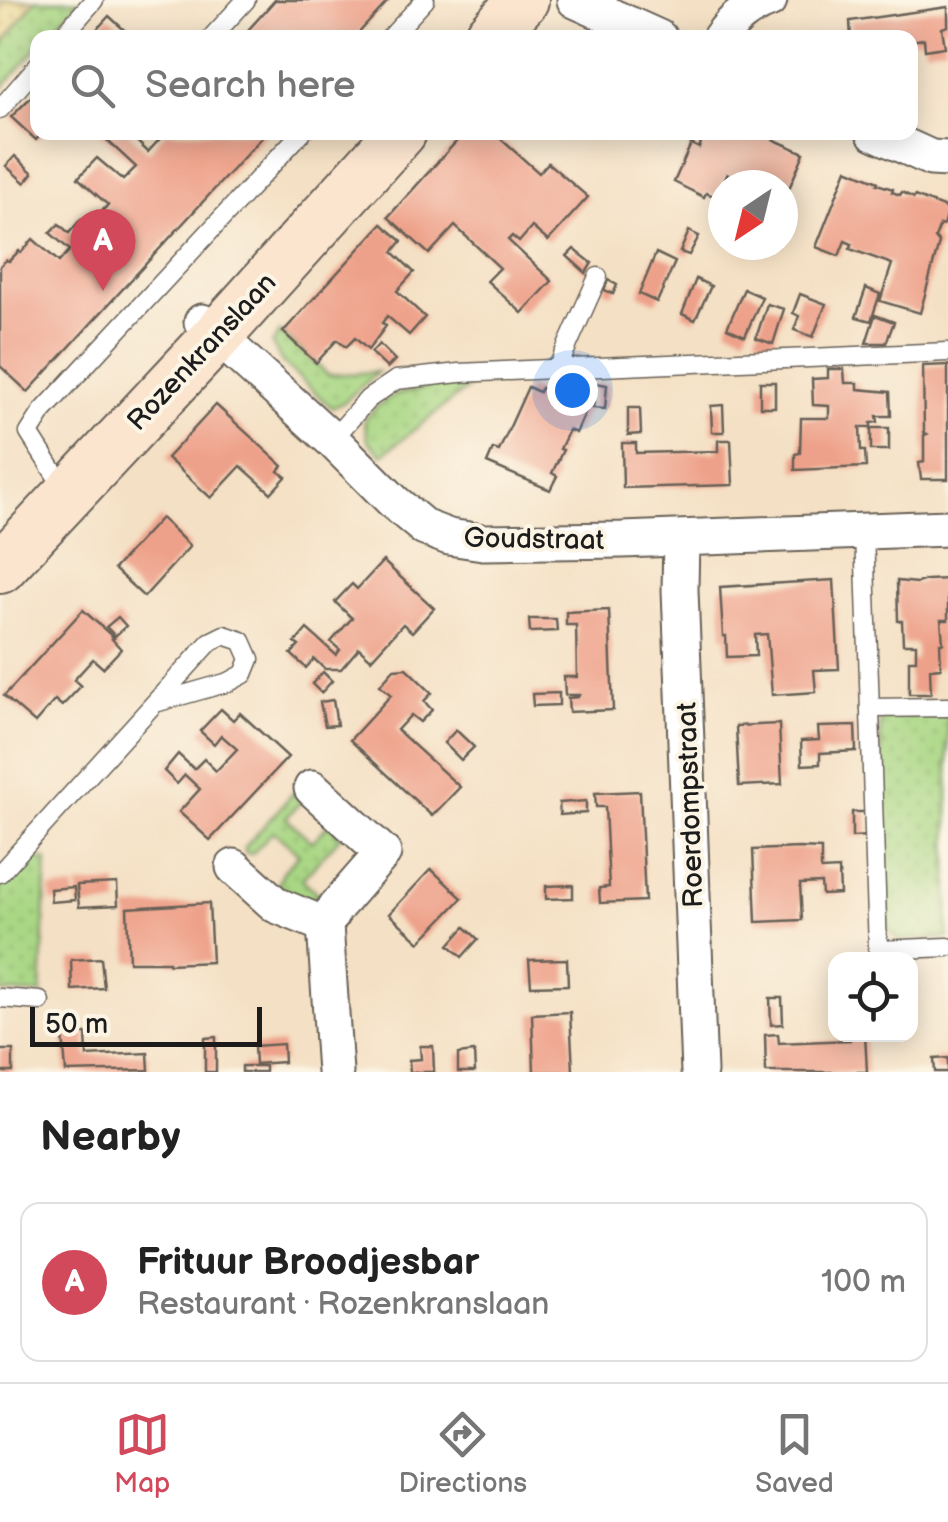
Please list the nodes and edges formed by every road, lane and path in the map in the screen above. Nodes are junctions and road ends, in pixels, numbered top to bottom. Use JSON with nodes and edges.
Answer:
{"nodes":[{"id":1,"x":94,"y":0,"type":"edge"},
{"id":2,"x":246,"y":0,"type":"edge"},
{"id":3,"x":425,"y":0,"type":"edge"},
{"id":4,"x":495,"y":0,"type":"edge"},
{"id":5,"x":524,"y":0,"type":"edge"},
{"id":6,"x":575,"y":0,"type":"edge"},
{"id":7,"x":769,"y":0,"type":"edge"},
{"id":8,"x":69,"y":30,"type":"edge"},
{"id":9,"x":219,"y":30,"type":"edge"},
{"id":10,"x":397,"y":30,"type":"edge"},
{"id":11,"x":468,"y":30,"type":"edge"},
{"id":12,"x":496,"y":30,"type":"edge"},
{"id":13,"x":641,"y":30,"type":"edge"},
{"id":14,"x":725,"y":30,"type":"edge"},
{"id":15,"x":30,"y":74,"type":"edge"},
{"id":16,"x":0,"y":109,"type":"edge"},
{"id":17,"x":295,"y":140,"type":"edge"},
{"id":18,"x":367,"y":140,"type":"edge"},
{"id":19,"x":394,"y":140,"type":"edge"},
{"id":20,"x":892,"y":140,"type":"edge"},
{"id":21,"x":948,"y":159,"type":"edge"},
{"id":22,"x":598,"y":277,"type":"dead end"},
{"id":23,"x":210,"y":329,"type":"junction"},
{"id":24,"x":948,"y":352,"type":"edge"},
{"id":25,"x":557,"y":369,"type":"junction"},
{"id":26,"x":332,"y":440,"type":"junction"},
{"id":27,"x":64,"y":484,"type":"junction"},
{"id":28,"x":948,"y":528,"type":"edge"},
{"id":29,"x":864,"y":532,"type":"junction"},
{"id":30,"x":0,"y":537,"type":"edge"},
{"id":31,"x":682,"y":539,"type":"junction"},
{"id":32,"x":0,"y":568,"type":"edge"},
{"id":33,"x":154,"y":704,"type":"junction"},
{"id":34,"x":948,"y":707,"type":"edge"},
{"id":35,"x":870,"y":708,"type":"junction"},
{"id":36,"x":312,"y":788,"type":"dead end"},
{"id":37,"x":234,"y":867,"type":"dead end"},
{"id":38,"x":0,"y":874,"type":"edge"},
{"id":39,"x":325,"y":925,"type":"junction"},
{"id":40,"x":948,"y":947,"type":"edge"},
{"id":41,"x":0,"y":998,"type":"edge"},
{"id":42,"x":40,"y":1001,"type":"dead end"},
{"id":43,"x":335,"y":1072,"type":"edge"},
{"id":44,"x":699,"y":1072,"type":"edge"}],
"edges":[{"from":1,"to":8,"type":"lane"},
{"from":2,"to":9,"type":"lane"},
{"from":3,"to":10,"type":"lane"},
{"from":4,"to":11,"type":"street"},
{"from":5,"to":12,"type":"street"},
{"from":6,"to":13,"type":"street"},
{"from":7,"to":14,"type":"street"},
{"from":15,"to":16,"type":"lane"},
{"from":17,"to":27,"type":"lane"},
{"from":18,"to":23,"type":"street","name":"Rozenkranslaan"},
{"from":19,"to":23,"type":"street","name":"Rozenkranslaan"},
{"from":20,"to":21,"type":"street"},
{"from":22,"to":25,"type":"lane"},
{"from":23,"to":26,"type":"street","name":"Goudstraat"},
{"from":23,"to":27,"type":"street","name":"Rozenkranslaan"},
{"from":24,"to":25,"type":"lane"},
{"from":25,"to":26,"type":"lane"},
{"from":26,"to":31,"type":"street","name":"Goudstraat"},
{"from":27,"to":30,"type":"street","name":"Rozenkranslaan"},
{"from":27,"to":32,"type":"street","name":"Rozenkranslaan"},
{"from":28,"to":29,"type":"street","name":"Goudstraat"},
{"from":29,"to":31,"type":"street","name":"Goudstraat"},
{"from":29,"to":35,"type":"lane"},
{"from":31,"to":44,"type":"street","name":"Roerdompstraat"},
{"from":33,"to":33,"type":"lane"},
{"from":33,"to":38,"type":"lane"},
{"from":34,"to":35,"type":"lane"},
{"from":35,"to":40,"type":"lane"},
{"from":36,"to":39,"type":"street"},
{"from":37,"to":39,"type":"street"},
{"from":39,"to":43,"type":"street"},
{"from":41,"to":42,"type":"lane"}]}
